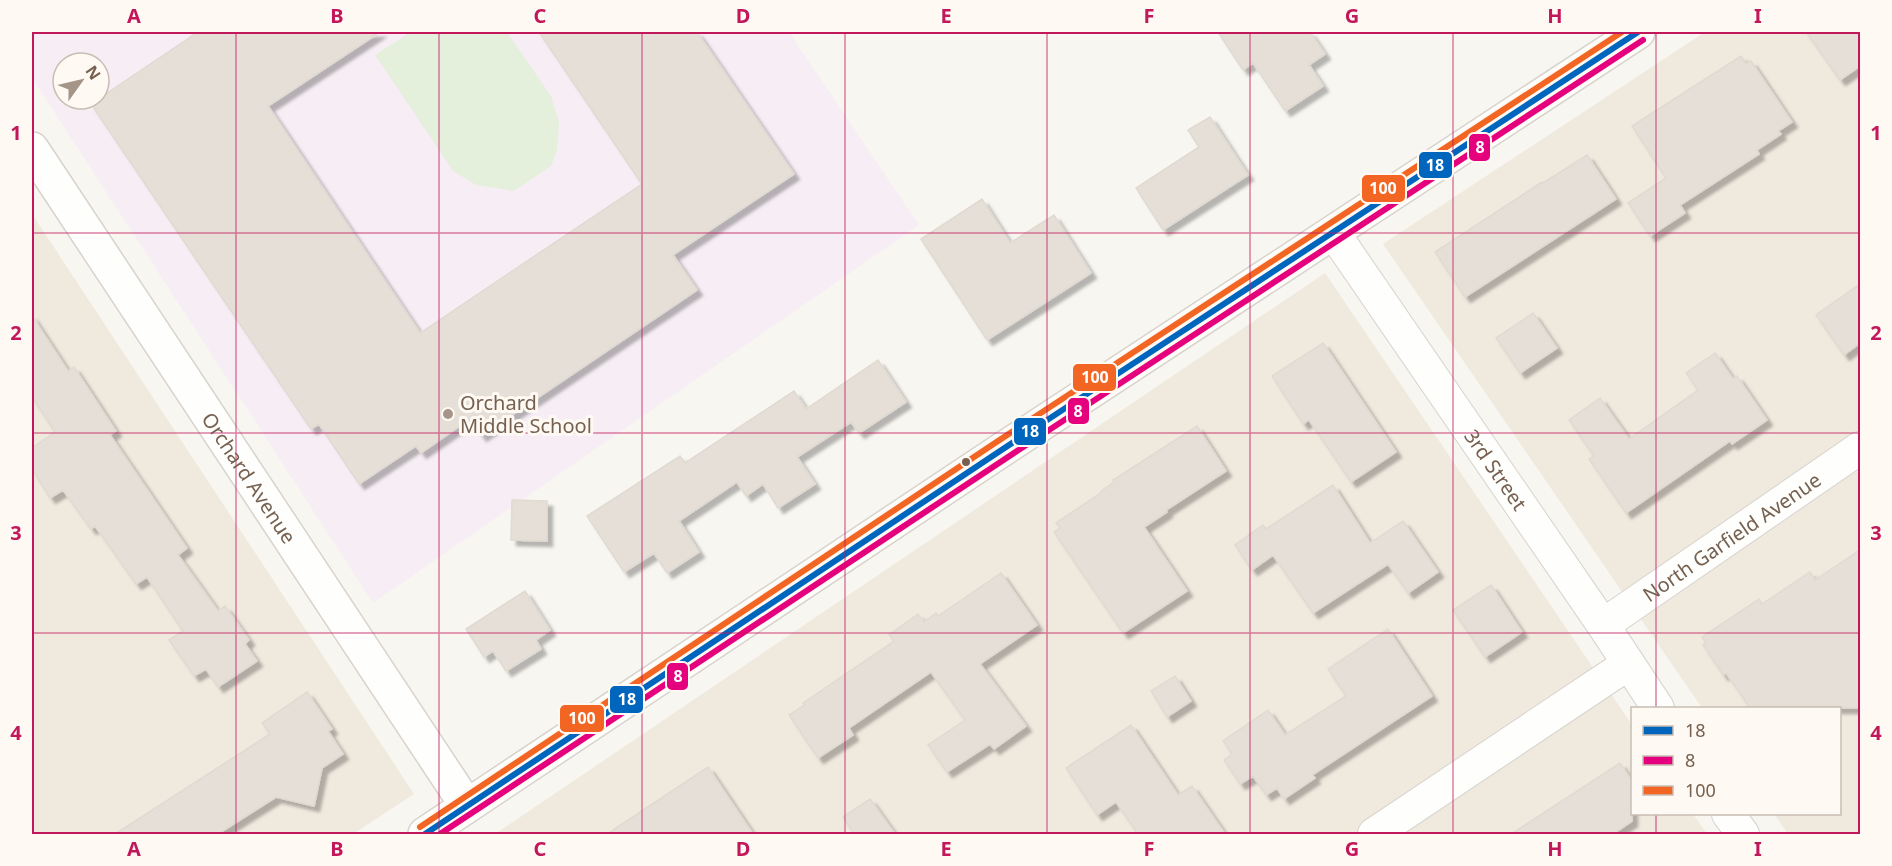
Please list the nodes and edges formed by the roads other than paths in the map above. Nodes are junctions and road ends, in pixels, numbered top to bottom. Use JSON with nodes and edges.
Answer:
{"nodes":[{"id":1,"x":1638,"y":32,"type":"edge"},
{"id":2,"x":32,"y":149,"type":"edge"},
{"id":3,"x":1333,"y":232,"type":"junction"},
{"id":4,"x":1860,"y":448,"type":"edge"},
{"id":5,"x":1603,"y":625,"type":"junction"},
{"id":6,"x":1628,"y":664,"type":"junction"},
{"id":7,"x":1657,"y":707,"type":"edge"},
{"id":8,"x":467,"y":806,"type":"junction"},
{"id":9,"x":1729,"y":815,"type":"edge"},
{"id":10,"x":425,"y":834,"type":"edge"},
{"id":11,"x":1374,"y":834,"type":"edge"},
{"id":12,"x":1743,"y":834,"type":"edge"}],
"edges":[{"from":1,"to":3,"type":"main road"},
{"from":2,"to":8,"type":"main road","name":"Orchard Avenue"},
{"from":3,"to":5,"type":"street","name":"3rd Street"},
{"from":3,"to":8,"type":"main road"},
{"from":4,"to":5,"type":"street","name":"North Garfield Avenue"},
{"from":5,"to":6,"type":"street","name":"3rd Street"},
{"from":6,"to":7,"type":"street","name":"3rd Street"},
{"from":6,"to":11,"type":"street"},
{"from":8,"to":10,"type":"main road"},
{"from":9,"to":12,"type":"street"}]}
